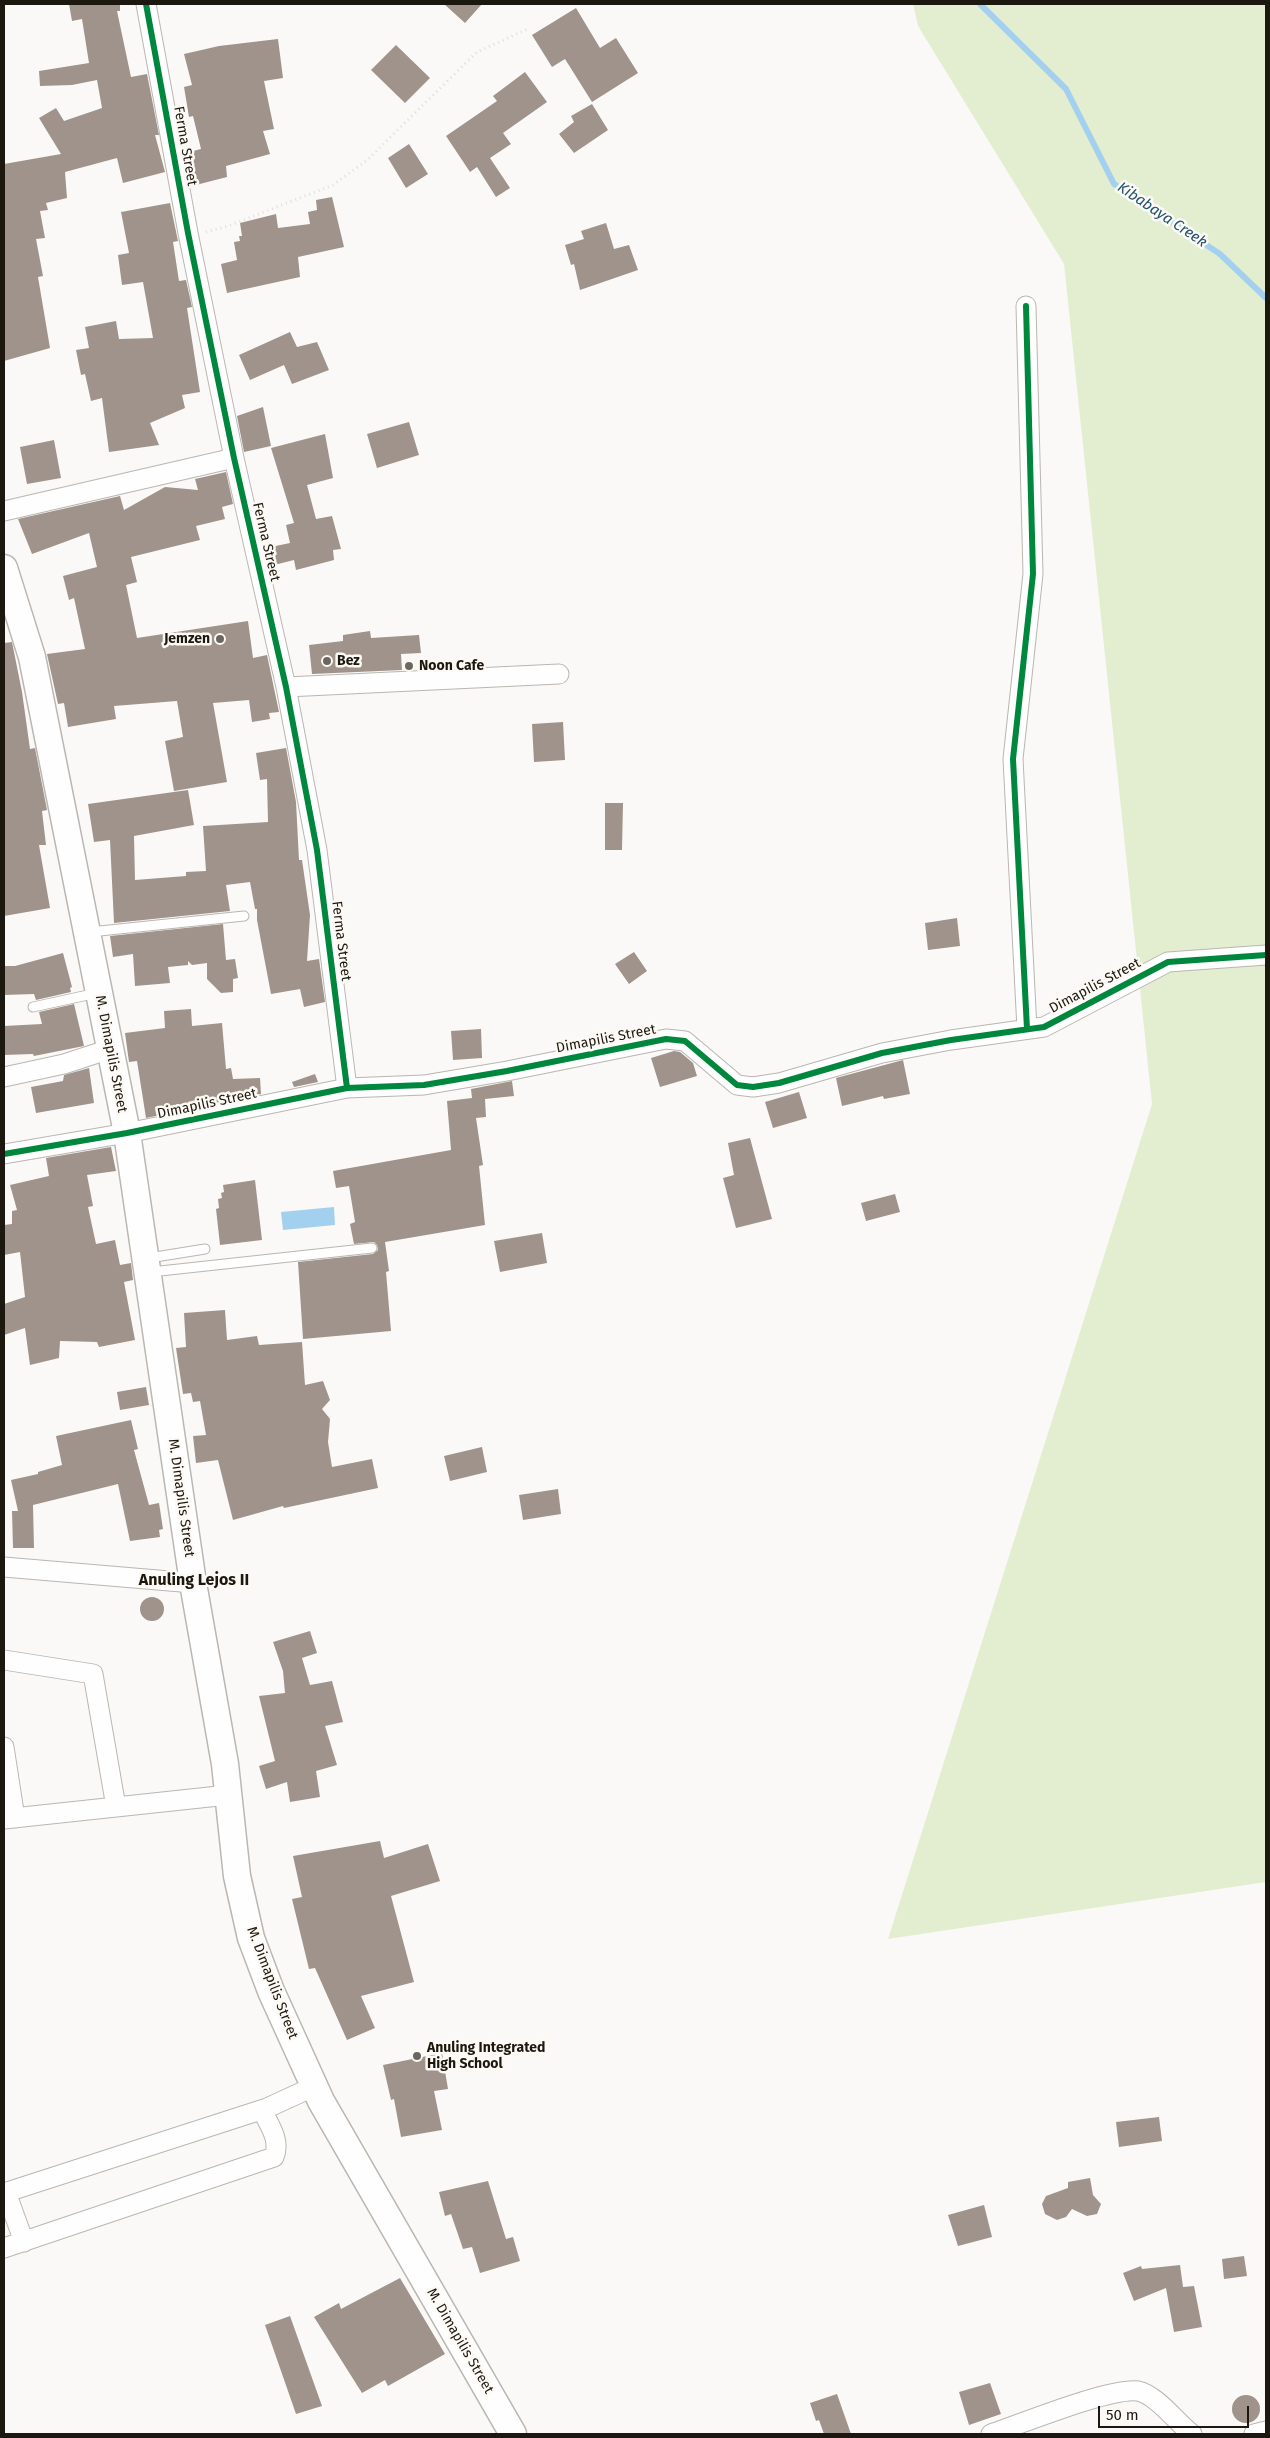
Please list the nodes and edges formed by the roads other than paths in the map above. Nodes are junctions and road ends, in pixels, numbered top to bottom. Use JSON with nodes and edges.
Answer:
{"nodes":[{"id":1,"x":146,"y":4,"type":"edge"},
{"id":2,"x":1026,"y":306,"type":"dead end"},
{"id":3,"x":234,"y":458,"type":"junction"},
{"id":4,"x":4,"y":512,"type":"edge"},
{"id":5,"x":4,"y":568,"type":"edge"},
{"id":6,"x":559,"y":674,"type":"dead end"},
{"id":7,"x":286,"y":687,"type":"junction"},
{"id":8,"x":244,"y":916,"type":"dead end"},
{"id":9,"x":88,"y":932,"type":"junction"},
{"id":10,"x":1266,"y":955,"type":"edge"},
{"id":11,"x":100,"y":993,"type":"junction"},
{"id":12,"x":33,"y":1007,"type":"dead end"},
{"id":13,"x":1027,"y":1030,"type":"junction"},
{"id":14,"x":110,"y":1049,"type":"junction"},
{"id":15,"x":4,"y":1077,"type":"edge"},
{"id":16,"x":348,"y":1088,"type":"junction"},
{"id":17,"x":127,"y":1134,"type":"junction"},
{"id":18,"x":4,"y":1154,"type":"edge"},
{"id":19,"x":372,"y":1248,"type":"dead end"},
{"id":20,"x":205,"y":1249,"type":"dead end"},
{"id":21,"x":147,"y":1265,"type":"junction"},
{"id":22,"x":4,"y":1567,"type":"edge"},
{"id":23,"x":193,"y":1583,"type":"junction"},
{"id":24,"x":4,"y":1660,"type":"edge"},
{"id":25,"x":4,"y":1747,"type":"edge"},
{"id":26,"x":228,"y":1795,"type":"junction"},
{"id":27,"x":116,"y":1807,"type":"junction"},
{"id":28,"x":9,"y":1818,"type":"edge"},
{"id":29,"x":314,"y":2086,"type":"junction"},
{"id":30,"x":262,"y":2110,"type":"junction"},
{"id":31,"x":5,"y":2192,"type":"edge"},
{"id":32,"x":24,"y":2242,"type":"junction"},
{"id":33,"x":4,"y":2248,"type":"edge"},
{"id":34,"x":1266,"y":2432,"type":"edge"},
{"id":35,"x":513,"y":2434,"type":"edge"},
{"id":36,"x":990,"y":2434,"type":"edge"},
{"id":37,"x":1192,"y":2434,"type":"edge"},
{"id":38,"x":1254,"y":2434,"type":"edge"}],
"edges":[{"from":1,"to":3,"type":"street","name":"Ferma Street"},
{"from":2,"to":13,"type":"street"},
{"from":3,"to":4,"type":"street"},
{"from":3,"to":7,"type":"street","name":"Ferma Street"},
{"from":5,"to":9,"type":"main road","name":"M. Dimapilis Street"},
{"from":6,"to":7,"type":"street"},
{"from":7,"to":16,"type":"street","name":"Ferma Street"},
{"from":8,"to":9,"type":"lane"},
{"from":9,"to":11,"type":"main road","name":"M. Dimapilis Street"},
{"from":10,"to":13,"type":"street","name":"Dimapilis Street"},
{"from":11,"to":12,"type":"lane"},
{"from":11,"to":14,"type":"main road","name":"M. Dimapilis Street"},
{"from":13,"to":16,"type":"street","name":"Dimapilis Street"},
{"from":14,"to":15,"type":"street"},
{"from":14,"to":17,"type":"main road","name":"M. Dimapilis Street"},
{"from":16,"to":17,"type":"street","name":"Dimapilis Street"},
{"from":17,"to":18,"type":"street","name":"Dimapilis Street"},
{"from":17,"to":21,"type":"main road","name":"M. Dimapilis Street"},
{"from":19,"to":21,"type":"lane"},
{"from":20,"to":21,"type":"lane"},
{"from":21,"to":23,"type":"main road","name":"M. Dimapilis Street"},
{"from":22,"to":23,"type":"street"},
{"from":23,"to":26,"type":"main road","name":"M. Dimapilis Street"},
{"from":24,"to":27,"type":"street"},
{"from":25,"to":28,"type":"street"},
{"from":26,"to":27,"type":"street"},
{"from":26,"to":29,"type":"main road","name":"M. Dimapilis Street"},
{"from":27,"to":28,"type":"street"},
{"from":29,"to":30,"type":"street"},
{"from":29,"to":35,"type":"main road","name":"M. Dimapilis Street"},
{"from":30,"to":31,"type":"street"},
{"from":30,"to":32,"type":"street"},
{"from":31,"to":32,"type":"street"},
{"from":32,"to":33,"type":"street"},
{"from":34,"to":38,"type":"street"},
{"from":36,"to":37,"type":"street"}]}
